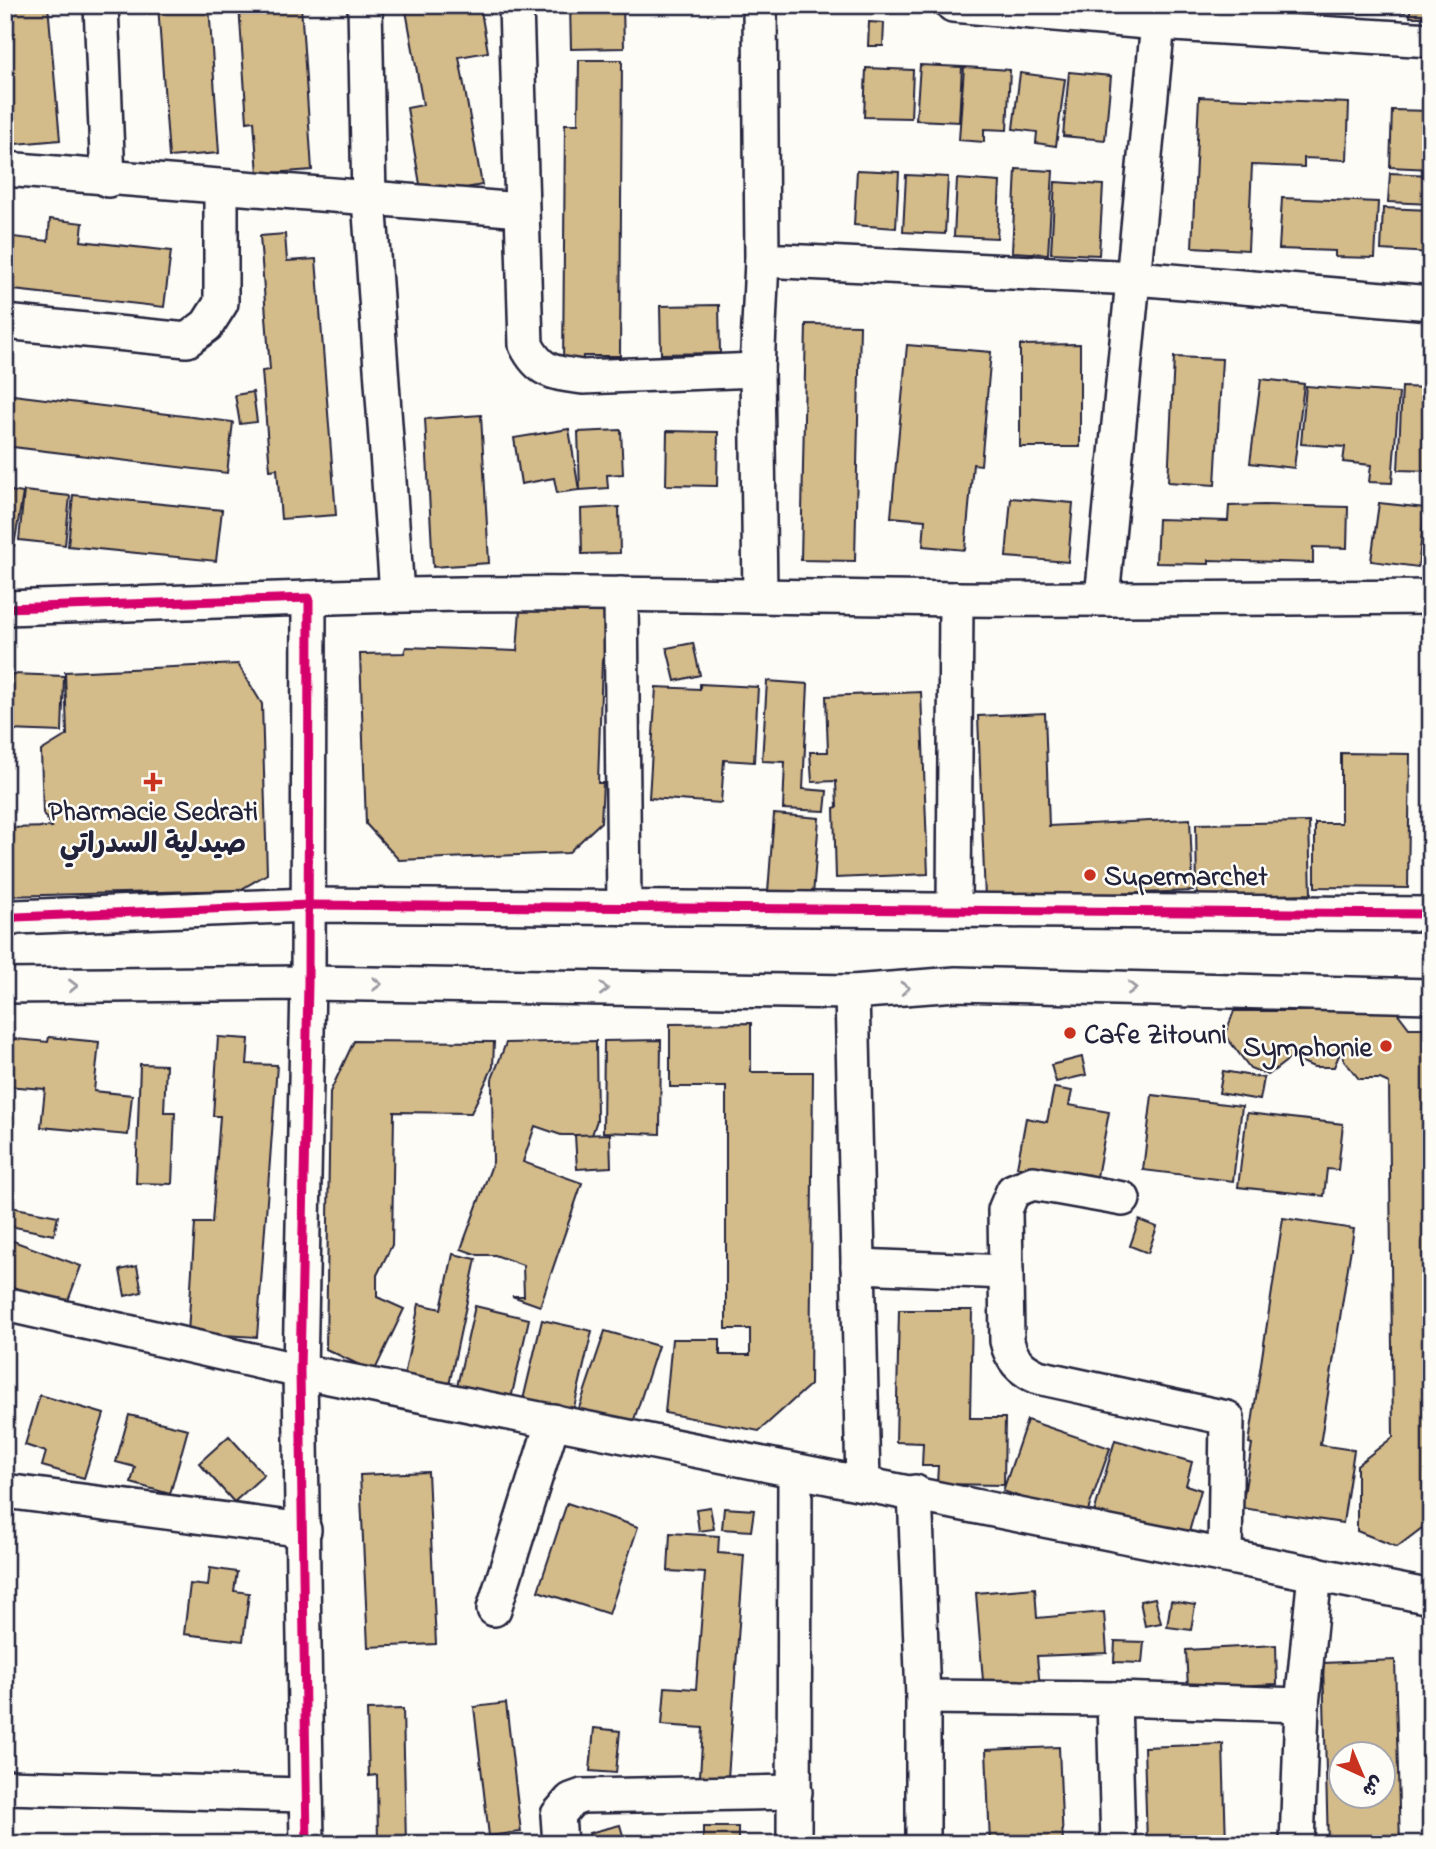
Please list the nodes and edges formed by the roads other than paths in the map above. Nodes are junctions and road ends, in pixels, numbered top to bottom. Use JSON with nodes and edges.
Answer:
{"nodes":[{"id":1,"x":101,"y":5,"type":"edge"},
{"id":2,"x":365,"y":5,"type":"edge"},
{"id":3,"x":516,"y":5,"type":"edge"},
{"id":4,"x":760,"y":5,"type":"edge"},
{"id":5,"x":953,"y":5,"type":"edge"},
{"id":6,"x":995,"y":7,"type":"edge"},
{"id":7,"x":1158,"y":23,"type":"junction"},
{"id":8,"x":1431,"y":40,"type":"edge"},
{"id":9,"x":5,"y":169,"type":"edge"},
{"id":10,"x":108,"y":180,"type":"junction"},
{"id":11,"x":220,"y":188,"type":"junction"},
{"id":12,"x":369,"y":199,"type":"junction"},
{"id":13,"x":521,"y":210,"type":"junction"},
{"id":14,"x":762,"y":260,"type":"junction"},
{"id":15,"x":1135,"y":278,"type":"junction"},
{"id":16,"x":1431,"y":303,"type":"edge"},
{"id":17,"x":5,"y":322,"type":"edge"},
{"id":18,"x":757,"y":370,"type":"junction"},
{"id":19,"x":397,"y":594,"type":"junction"},
{"id":20,"x":621,"y":594,"type":"junction"},
{"id":21,"x":760,"y":594,"type":"junction"},
{"id":22,"x":1431,"y":597,"type":"edge"},
{"id":23,"x":309,"y":598,"type":"junction"},
{"id":24,"x":1102,"y":598,"type":"junction"},
{"id":25,"x":956,"y":599,"type":"junction"},
{"id":26,"x":5,"y":608,"type":"edge"},
{"id":27,"x":309,"y":905,"type":"junction"},
{"id":28,"x":624,"y":908,"type":"junction"},
{"id":29,"x":954,"y":909,"type":"junction"},
{"id":30,"x":1431,"y":915,"type":"edge"},
{"id":31,"x":5,"y":921,"type":"edge"},
{"id":32,"x":308,"y":983,"type":"junction"},
{"id":33,"x":5,"y":986,"type":"edge"},
{"id":34,"x":852,"y":992,"type":"junction"},
{"id":35,"x":1431,"y":996,"type":"edge"},
{"id":36,"x":1123,"y":1199,"type":"dead end"},
{"id":37,"x":858,"y":1266,"type":"junction"},
{"id":38,"x":1006,"y":1272,"type":"junction"},
{"id":39,"x":5,"y":1304,"type":"edge"},
{"id":40,"x":300,"y":1371,"type":"junction"},
{"id":41,"x":553,"y":1421,"type":"junction"},
{"id":42,"x":795,"y":1472,"type":"junction"},
{"id":43,"x":863,"y":1484,"type":"junction"},
{"id":44,"x":5,"y":1490,"type":"edge"},
{"id":45,"x":915,"y":1492,"type":"junction"},
{"id":46,"x":304,"y":1530,"type":"junction"},
{"id":47,"x":1225,"y":1555,"type":"junction"},
{"id":48,"x":1315,"y":1573,"type":"junction"},
{"id":49,"x":1431,"y":1597,"type":"edge"},
{"id":50,"x":494,"y":1609,"type":"dead end"},
{"id":51,"x":923,"y":1698,"type":"junction"},
{"id":52,"x":1114,"y":1699,"type":"junction"},
{"id":53,"x":1302,"y":1705,"type":"junction"},
{"id":54,"x":5,"y":1787,"type":"edge"},
{"id":55,"x":795,"y":1792,"type":"junction"},
{"id":56,"x":304,"y":1795,"type":"junction"},
{"id":57,"x":307,"y":1844,"type":"edge"},
{"id":58,"x":560,"y":1844,"type":"edge"},
{"id":59,"x":794,"y":1844,"type":"edge"},
{"id":60,"x":923,"y":1844,"type":"edge"},
{"id":61,"x":1118,"y":1844,"type":"edge"},
{"id":62,"x":1297,"y":1844,"type":"edge"}],
"edges":[{"from":1,"to":10,"type":"street"},
{"from":2,"to":12,"type":"street"},
{"from":3,"to":13,"type":"street"},
{"from":4,"to":14,"type":"street"},
{"from":5,"to":6,"type":"street"},
{"from":6,"to":7,"type":"street"},
{"from":7,"to":8,"type":"street"},
{"from":7,"to":15,"type":"street"},
{"from":9,"to":10,"type":"street"},
{"from":10,"to":11,"type":"street"},
{"from":11,"to":12,"type":"street"},
{"from":11,"to":17,"type":"street"},
{"from":12,"to":13,"type":"street"},
{"from":12,"to":19,"type":"street"},
{"from":13,"to":18,"type":"street"},
{"from":14,"to":15,"type":"street"},
{"from":14,"to":18,"type":"street"},
{"from":15,"to":16,"type":"street"},
{"from":15,"to":24,"type":"street"},
{"from":18,"to":21,"type":"street"},
{"from":19,"to":20,"type":"street"},
{"from":19,"to":23,"type":"street"},
{"from":20,"to":21,"type":"street"},
{"from":20,"to":28,"type":"street"},
{"from":21,"to":25,"type":"street"},
{"from":22,"to":24,"type":"street"},
{"from":23,"to":26,"type":"street"},
{"from":23,"to":27,"type":"street"},
{"from":24,"to":25,"type":"street"},
{"from":25,"to":29,"type":"street"},
{"from":27,"to":28,"type":"street"},
{"from":27,"to":31,"type":"street"},
{"from":27,"to":32,"type":"street"},
{"from":28,"to":29,"type":"street"},
{"from":29,"to":30,"type":"street"},
{"from":33,"to":32,"type":"street","one_way":true},
{"from":32,"to":34,"type":"street","one_way":true},
{"from":32,"to":40,"type":"street"},
{"from":34,"to":35,"type":"street","one_way":true},
{"from":34,"to":37,"type":"street"},
{"from":36,"to":38,"type":"street"},
{"from":37,"to":38,"type":"street"},
{"from":37,"to":43,"type":"street"},
{"from":38,"to":47,"type":"street"},
{"from":39,"to":40,"type":"street"},
{"from":40,"to":41,"type":"street"},
{"from":40,"to":46,"type":"street"},
{"from":41,"to":42,"type":"street"},
{"from":41,"to":50,"type":"street"},
{"from":42,"to":43,"type":"street"},
{"from":42,"to":55,"type":"street"},
{"from":43,"to":45,"type":"street"},
{"from":44,"to":46,"type":"street"},
{"from":45,"to":47,"type":"street"},
{"from":45,"to":51,"type":"street"},
{"from":46,"to":56,"type":"street"},
{"from":47,"to":48,"type":"street"},
{"from":48,"to":49,"type":"street"},
{"from":48,"to":53,"type":"street"},
{"from":51,"to":52,"type":"street"},
{"from":51,"to":60,"type":"street"},
{"from":52,"to":53,"type":"street"},
{"from":52,"to":61,"type":"street"},
{"from":53,"to":62,"type":"street"},
{"from":54,"to":56,"type":"street"},
{"from":55,"to":58,"type":"street"},
{"from":55,"to":59,"type":"street"},
{"from":56,"to":57,"type":"street"}]}
